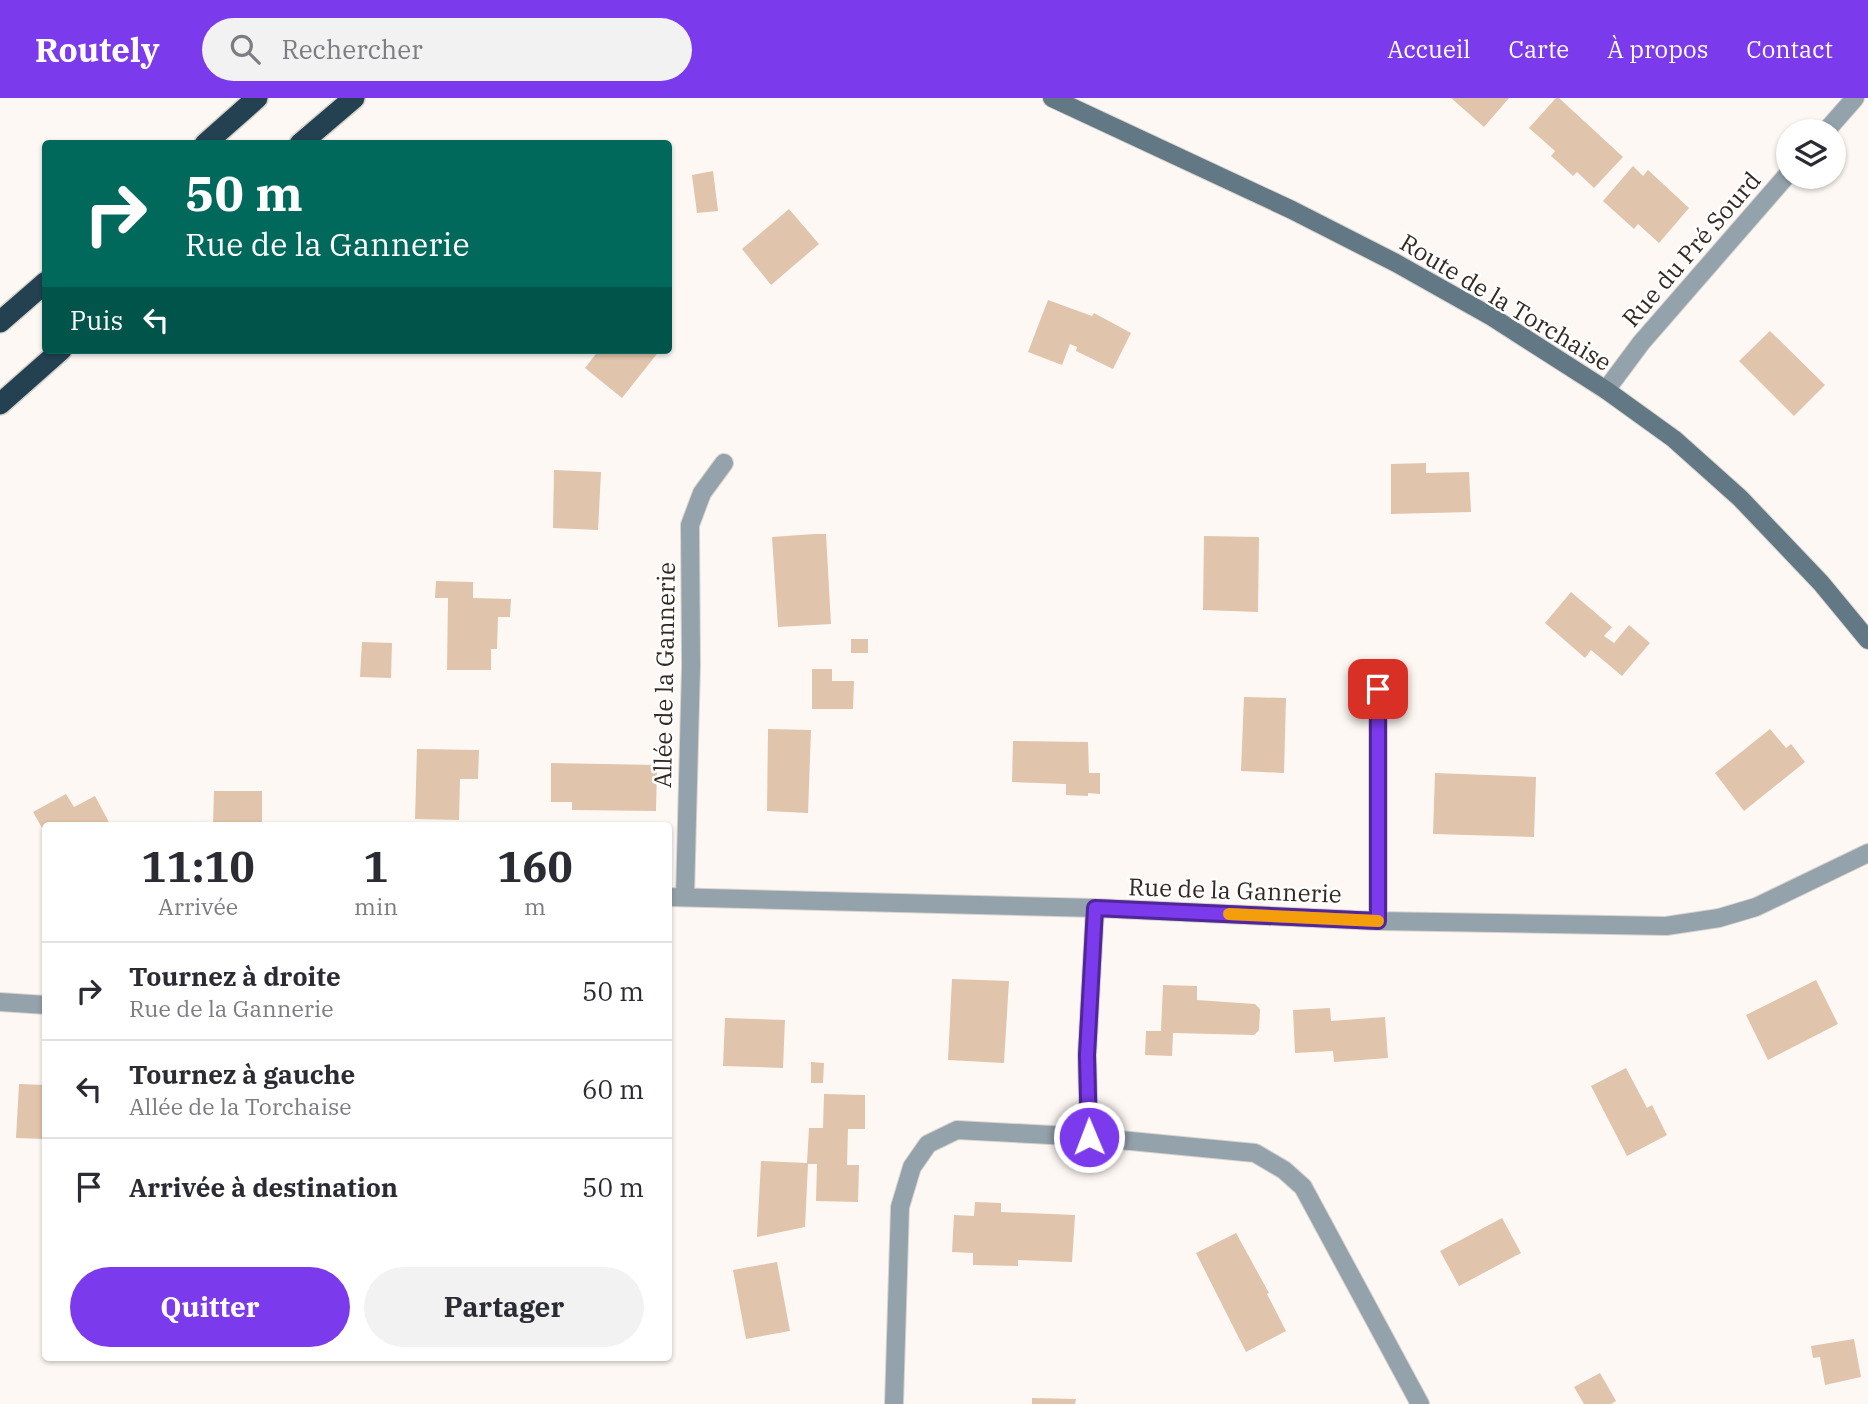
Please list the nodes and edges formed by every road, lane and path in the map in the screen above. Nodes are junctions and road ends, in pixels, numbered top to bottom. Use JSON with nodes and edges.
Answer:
{"nodes":[{"id":1,"x":257,"y":98,"type":"edge"},
{"id":2,"x":354,"y":98,"type":"edge"},
{"id":3,"x":1052,"y":98,"type":"edge"},
{"id":4,"x":1856,"y":98,"type":"edge"},
{"id":5,"x":1837,"y":119,"type":"edge"},
{"id":6,"x":210,"y":140,"type":"edge"},
{"id":7,"x":305,"y":140,"type":"edge"},
{"id":8,"x":1776,"y":188,"type":"edge"},
{"id":9,"x":42,"y":285,"type":"edge"},
{"id":10,"x":0,"y":322,"type":"edge"},
{"id":11,"x":56,"y":354,"type":"edge"},
{"id":12,"x":1606,"y":390,"type":"junction"},
{"id":13,"x":0,"y":404,"type":"edge"},
{"id":14,"x":724,"y":463,"type":"dead end"},
{"id":15,"x":1868,"y":640,"type":"edge"},
{"id":16,"x":1378,"y":689,"type":"dead end"},
{"id":17,"x":1868,"y":853,"type":"edge"},
{"id":18,"x":677,"y":896,"type":"edge"},
{"id":19,"x":1095,"y":908,"type":"junction"},
{"id":20,"x":1378,"y":921,"type":"junction"},
{"id":21,"x":0,"y":1002,"type":"edge"},
{"id":22,"x":42,"y":1004,"type":"edge"},
{"id":23,"x":1089,"y":1137,"type":"junction"},
{"id":24,"x":894,"y":1404,"type":"edge"},
{"id":25,"x":1420,"y":1404,"type":"edge"}],
"edges":[{"from":1,"to":6,"type":"highway"},
{"from":2,"to":7,"type":"highway"},
{"from":3,"to":12,"type":"main road","name":"Route de la Torchaise"},
{"from":4,"to":5,"type":"street"},
{"from":8,"to":12,"type":"street","name":"Rue du Pré Sourd"},
{"from":9,"to":10,"type":"highway"},
{"from":11,"to":13,"type":"highway"},
{"from":12,"to":15,"type":"main road","name":"Route de la Torchaise"},
{"from":14,"to":18,"type":"street","name":"Allée de la Gannerie"},
{"from":16,"to":20,"type":"street"},
{"from":17,"to":20,"type":"street","name":"Rue de la Gannerie"},
{"from":18,"to":19,"type":"street","name":"Rue de la Gannerie"},
{"from":19,"to":20,"type":"street","name":"Rue de la Gannerie"},
{"from":19,"to":23,"type":"street"},
{"from":21,"to":22,"type":"street"},
{"from":23,"to":24,"type":"street"},
{"from":23,"to":25,"type":"street"}]}
